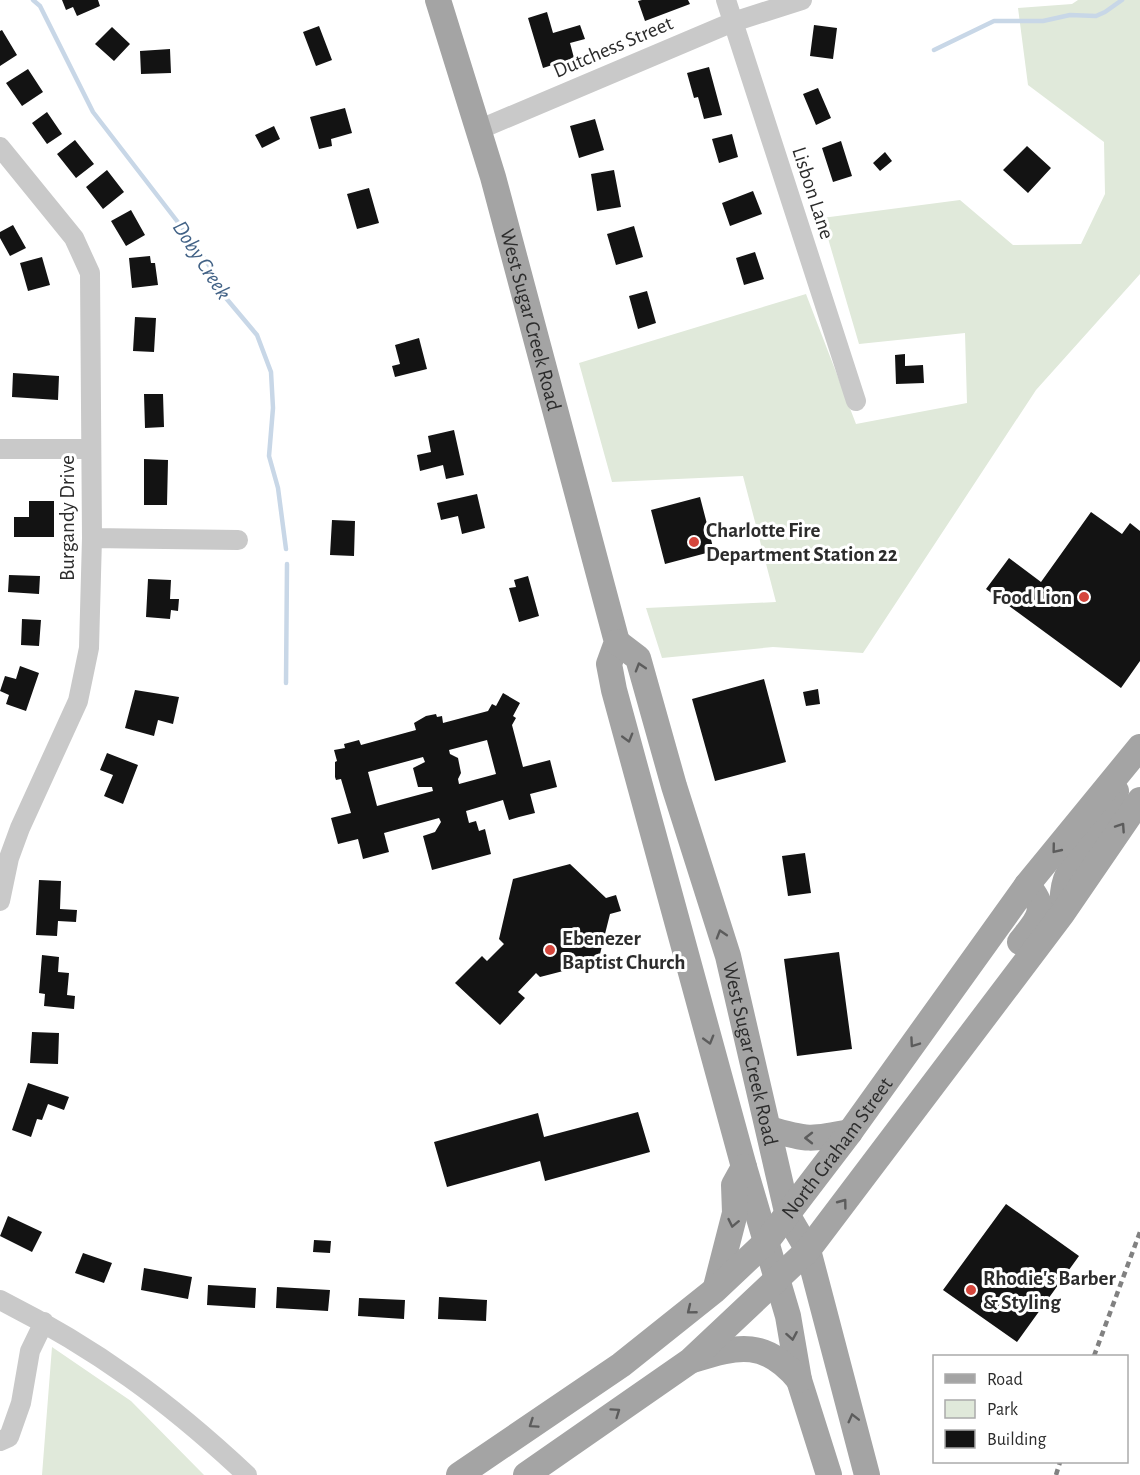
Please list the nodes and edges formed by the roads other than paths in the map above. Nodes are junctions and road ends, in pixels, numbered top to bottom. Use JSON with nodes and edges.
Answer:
{"nodes":[{"id":1,"x":438,"y":0,"type":"edge"},
{"id":2,"x":726,"y":0,"type":"edge"},
{"id":3,"x":802,"y":0,"type":"edge"},
{"id":4,"x":733,"y":22,"type":"junction"},
{"id":5,"x":478,"y":130,"type":"junction"},
{"id":6,"x":2,"y":154,"type":"edge"},
{"id":7,"x":856,"y":401,"type":"dead end"},
{"id":8,"x":0,"y":449,"type":"edge"},
{"id":9,"x":91,"y":449,"type":"junction"},
{"id":10,"x":92,"y":538,"type":"junction"},
{"id":11,"x":238,"y":540,"type":"dead end"},
{"id":12,"x":617,"y":642,"type":"junction"},
{"id":13,"x":614,"y":690,"type":"junction"},
{"id":14,"x":1137,"y":751,"type":"edge"},
{"id":15,"x":674,"y":786,"type":"junction"},
{"id":16,"x":1140,"y":800,"type":"edge"},
{"id":17,"x":1027,"y":885,"type":"junction"},
{"id":18,"x":0,"y":901,"type":"edge"},
{"id":19,"x":1062,"y":914,"type":"junction"},
{"id":20,"x":975,"y":1026,"type":"junction"},
{"id":21,"x":769,"y":1129,"type":"junction"},
{"id":22,"x":850,"y":1132,"type":"junction"},
{"id":23,"x":744,"y":1167,"type":"junction"},
{"id":24,"x":788,"y":1216,"type":"junction"},
{"id":25,"x":766,"y":1242,"type":"junction"},
{"id":26,"x":808,"y":1250,"type":"junction"},
{"id":27,"x":778,"y":1279,"type":"junction"},
{"id":28,"x":715,"y":1290,"type":"junction"},
{"id":29,"x":0,"y":1300,"type":"edge"},
{"id":30,"x":44,"y":1322,"type":"junction"},
{"id":31,"x":690,"y":1360,"type":"junction"},
{"id":32,"x":799,"y":1380,"type":"junction"},
{"id":33,"x":0,"y":1441,"type":"edge"},
{"id":34,"x":247,"y":1475,"type":"edge"},
{"id":35,"x":459,"y":1475,"type":"edge"},
{"id":36,"x":525,"y":1475,"type":"edge"},
{"id":37,"x":829,"y":1475,"type":"edge"},
{"id":38,"x":867,"y":1475,"type":"edge"}],
"edges":[{"from":1,"to":5,"type":"main road","name":"West Sugar Creek Road"},
{"from":2,"to":4,"type":"street","name":"Lisbon Lane"},
{"from":3,"to":4,"type":"street","name":"Dutchess Street"},
{"from":4,"to":5,"type":"street","name":"Dutchess Street"},
{"from":4,"to":7,"type":"street","name":"Lisbon Lane"},
{"from":5,"to":12,"type":"main road","name":"West Sugar Creek Road"},
{"from":6,"to":9,"type":"street","name":"Burgandy Drive"},
{"from":8,"to":9,"type":"street"},
{"from":9,"to":10,"type":"street","name":"Burgandy Drive"},
{"from":10,"to":11,"type":"street"},
{"from":10,"to":18,"type":"street","name":"Burgandy Drive"},
{"from":12,"to":13,"type":"main road","name":"West Sugar Creek Road"},
{"from":15,"to":12,"type":"main road","name":"West Sugar Creek Road","one_way":true},
{"from":13,"to":15,"type":"main road"},
{"from":13,"to":23,"type":"main road","name":"West Sugar Creek Road","one_way":true},
{"from":14,"to":17,"type":"main road","name":"North Graham Street","one_way":true},
{"from":14,"to":19,"type":"main road"},
{"from":21,"to":15,"type":"main road","name":"West Sugar Creek Road","one_way":true},
{"from":19,"to":16,"type":"main road","name":"North Graham Street","one_way":true},
{"from":17,"to":20,"type":"main road"},
{"from":17,"to":22,"type":"main road","name":"North Graham Street","one_way":true},
{"from":19,"to":20,"type":"main road","name":"North Graham Street"},
{"from":26,"to":20,"type":"main road","name":"North Graham Street","one_way":true},
{"from":22,"to":21,"type":"main road","one_way":true},
{"from":21,"to":24,"type":"main road","name":"West Sugar Creek Road"},
{"from":22,"to":24,"type":"main road","name":"North Graham Street"},
{"from":23,"to":25,"type":"main road","name":"West Sugar Creek Road"},
{"from":23,"to":28,"type":"main road","one_way":true},
{"from":24,"to":25,"type":"main road","name":"North Graham Street"},
{"from":24,"to":26,"type":"main road","name":"West Sugar Creek Road"},
{"from":25,"to":27,"type":"main road","name":"West Sugar Creek Road"},
{"from":25,"to":28,"type":"main road","name":"North Graham Street"},
{"from":26,"to":27,"type":"main road","name":"North Graham Street"},
{"from":38,"to":26,"type":"main road","name":"West Sugar Creek Road","one_way":true},
{"from":27,"to":31,"type":"main road","name":"North Graham Street"},
{"from":27,"to":32,"type":"main road","name":"West Sugar Creek Road","one_way":true},
{"from":28,"to":35,"type":"main road","name":"North Graham Street","one_way":true},
{"from":29,"to":30,"type":"street"},
{"from":30,"to":33,"type":"street"},
{"from":30,"to":34,"type":"street"},
{"from":31,"to":32,"type":"main road"},
{"from":36,"to":31,"type":"main road","name":"North Graham Street","one_way":true},
{"from":32,"to":37,"type":"main road","name":"West Sugar Creek Road"}]}
